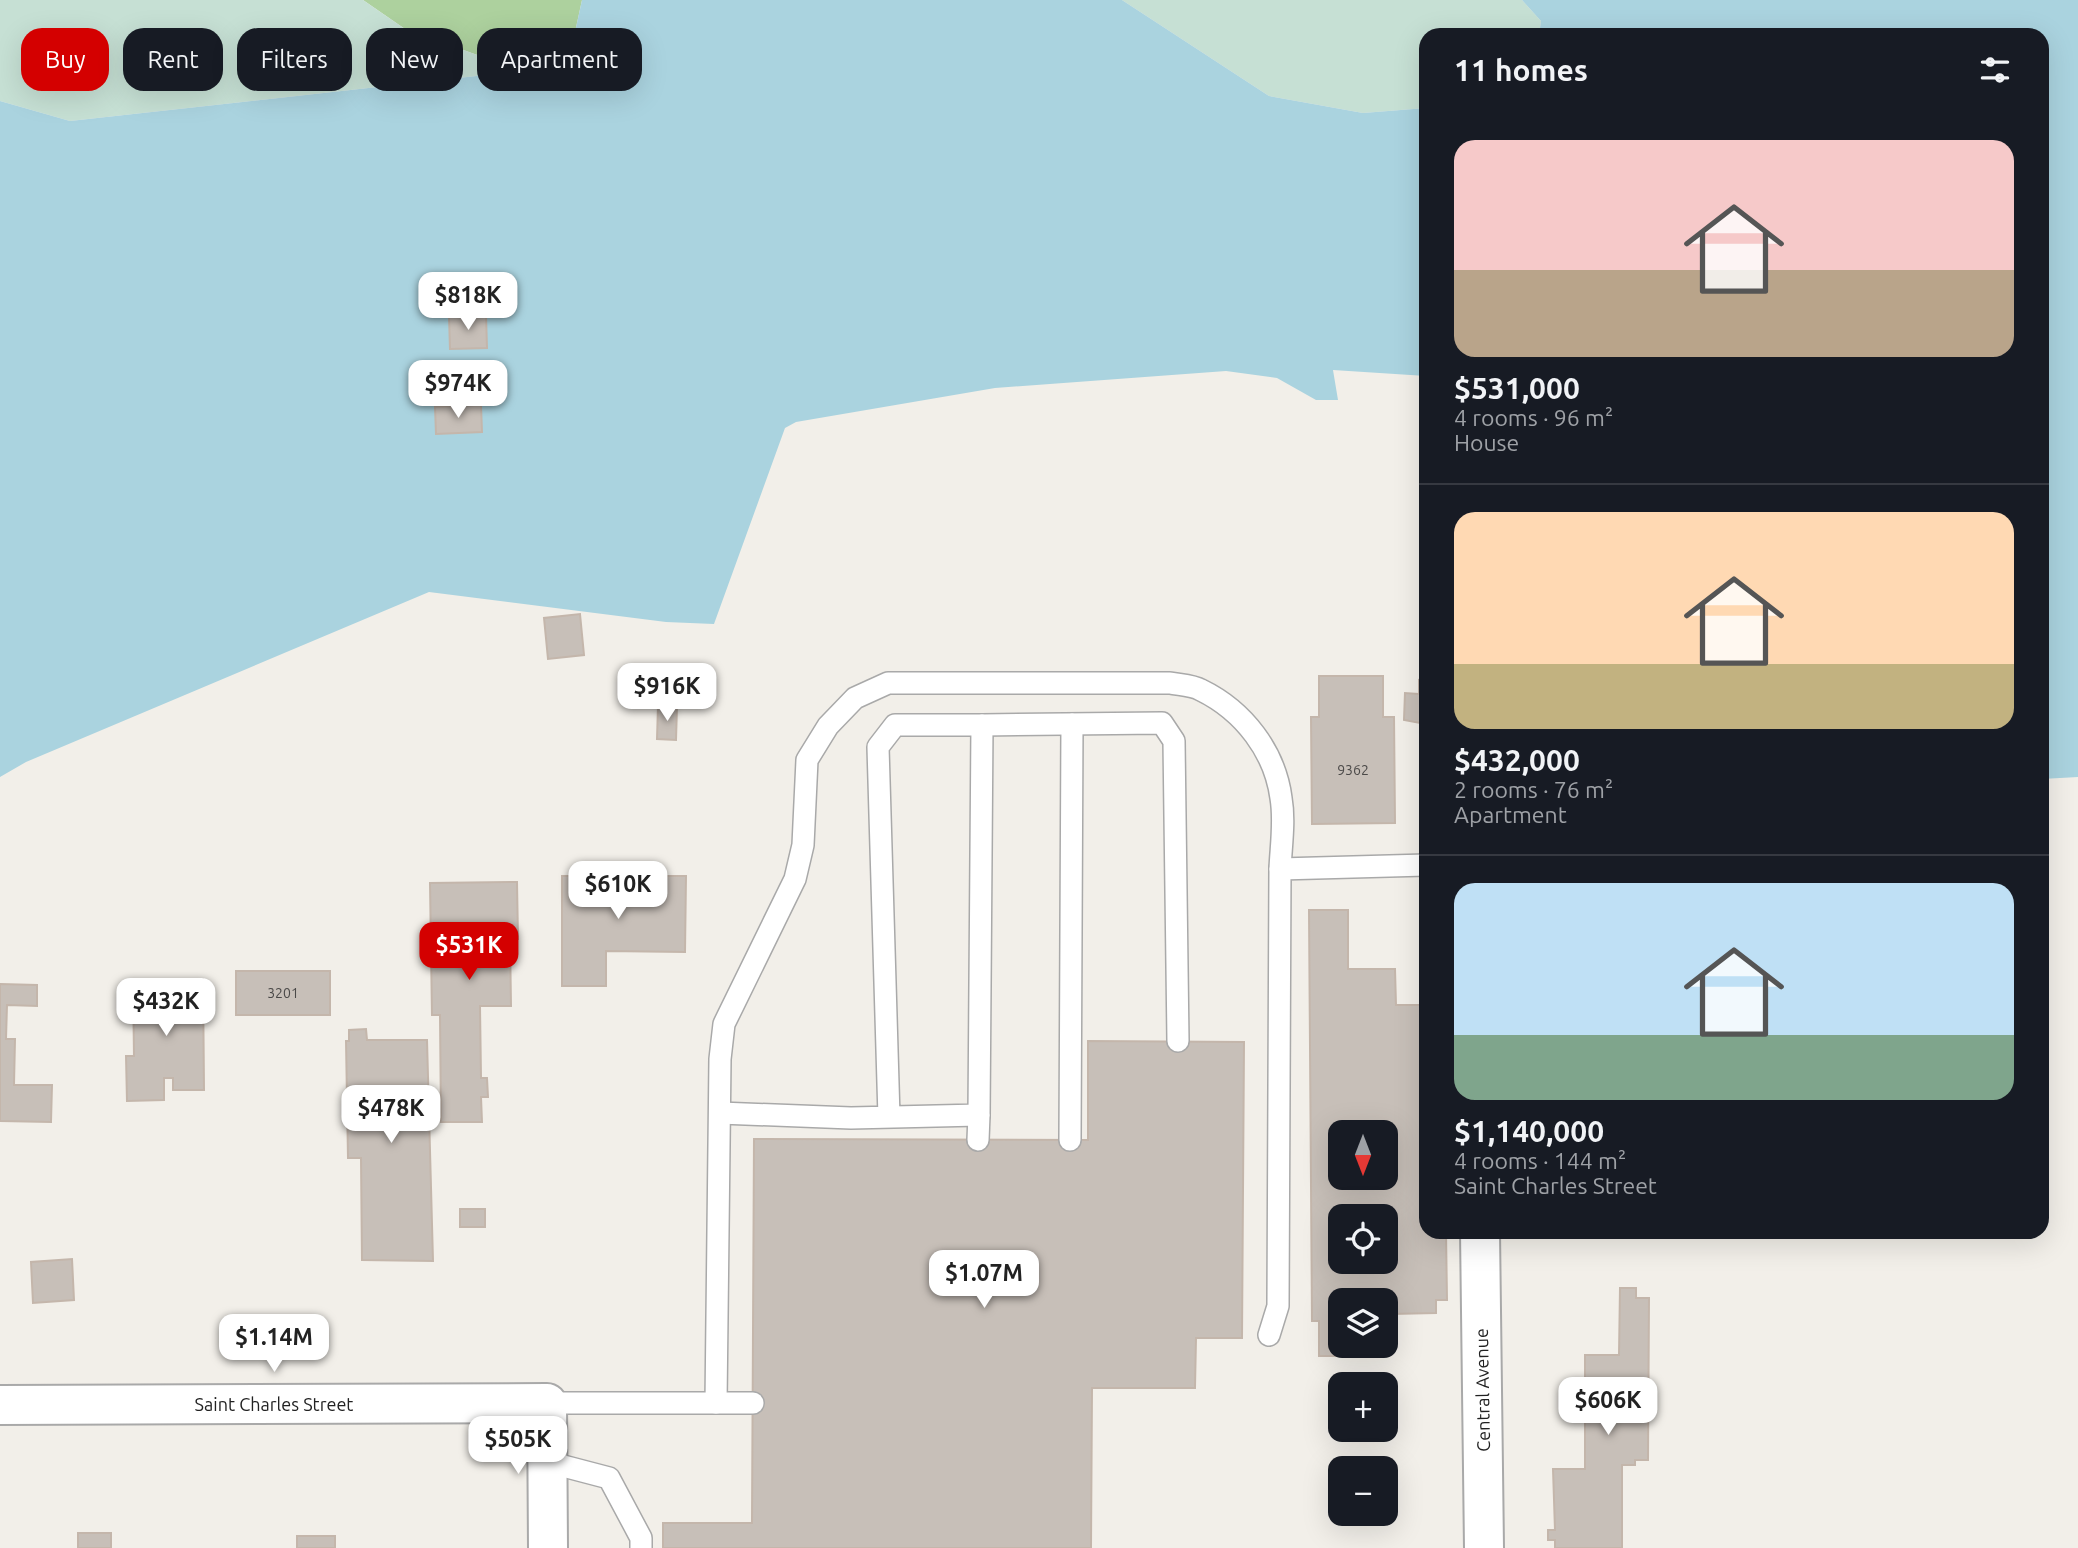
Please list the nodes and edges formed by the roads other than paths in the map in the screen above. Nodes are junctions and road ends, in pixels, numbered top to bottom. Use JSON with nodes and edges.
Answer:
{"nodes":[{"id":1,"x":1072,"y":724,"type":"junction"},
{"id":2,"x":982,"y":725,"type":"junction"},
{"id":3,"x":1419,"y":865,"type":"edge"},
{"id":4,"x":1280,"y":869,"type":"junction"},
{"id":5,"x":1178,"y":1041,"type":"dead end"},
{"id":6,"x":720,"y":1113,"type":"junction"},
{"id":7,"x":979,"y":1115,"type":"junction"},
{"id":8,"x":889,"y":1117,"type":"junction"},
{"id":9,"x":978,"y":1140,"type":"dead end"},
{"id":10,"x":1070,"y":1140,"type":"dead end"},
{"id":11,"x":1480,"y":1239,"type":"edge"},
{"id":12,"x":1269,"y":1335,"type":"dead end"},
{"id":13,"x":547,"y":1403,"type":"junction"},
{"id":14,"x":716,"y":1403,"type":"junction"},
{"id":15,"x":753,"y":1403,"type":"dead end"},
{"id":16,"x":0,"y":1405,"type":"edge"},
{"id":17,"x":548,"y":1462,"type":"junction"},
{"id":18,"x":548,"y":1548,"type":"edge"},
{"id":19,"x":641,"y":1548,"type":"edge"},
{"id":20,"x":1484,"y":1548,"type":"edge"}],
"edges":[{"from":1,"to":2,"type":"lane"},
{"from":1,"to":5,"type":"lane"},
{"from":1,"to":10,"type":"lane"},
{"from":2,"to":7,"type":"lane"},
{"from":2,"to":8,"type":"lane"},
{"from":3,"to":4,"type":"lane"},
{"from":4,"to":6,"type":"lane"},
{"from":4,"to":12,"type":"lane"},
{"from":6,"to":8,"type":"lane"},
{"from":6,"to":14,"type":"lane"},
{"from":7,"to":8,"type":"lane"},
{"from":7,"to":9,"type":"lane"},
{"from":11,"to":20,"type":"street","name":"Central Avenue"},
{"from":13,"to":14,"type":"lane"},
{"from":13,"to":16,"type":"street","name":"Saint Charles Street"},
{"from":13,"to":17,"type":"street"},
{"from":14,"to":15,"type":"lane"},
{"from":17,"to":18,"type":"street"},
{"from":17,"to":19,"type":"lane"}]}
